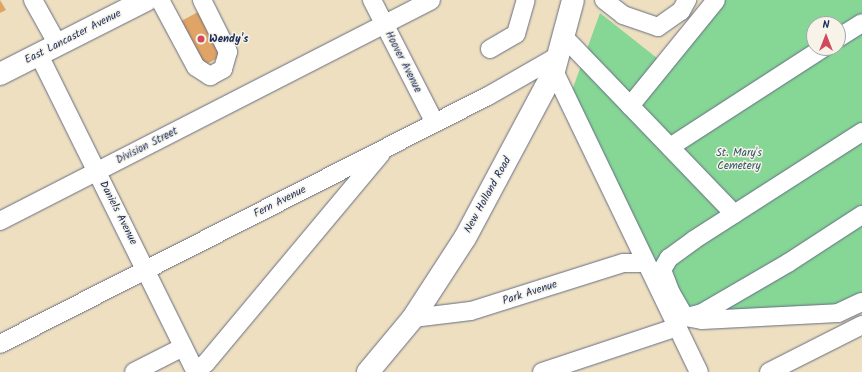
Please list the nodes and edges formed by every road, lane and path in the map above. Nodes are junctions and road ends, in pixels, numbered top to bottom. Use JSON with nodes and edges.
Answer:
{"nodes":[{"id":1,"x":146,"y":0,"type":"edge"},
{"id":2,"x":160,"y":0,"type":"edge"},
{"id":3,"x":202,"y":0,"type":"edge"},
{"id":4,"x":372,"y":0,"type":"edge"},
{"id":5,"x":432,"y":0,"type":"edge"},
{"id":6,"x":526,"y":0,"type":"edge"},
{"id":7,"x":573,"y":0,"type":"edge"},
{"id":8,"x":604,"y":0,"type":"edge"},
{"id":9,"x":687,"y":0,"type":"edge"},
{"id":10,"x":716,"y":0,"type":"edge"},
{"id":11,"x":37,"y":2,"type":"edge"},
{"id":12,"x":862,"y":22,"type":"edge"},
{"id":13,"x":384,"y":24,"type":"junction"},
{"id":14,"x":846,"y":33,"type":"edge"},
{"id":15,"x":58,"y":45,"type":"junction"},
{"id":16,"x":490,"y":49,"type":"dead end"},
{"id":17,"x":558,"y":54,"type":"junction"},
{"id":18,"x":39,"y":55,"type":"junction"},
{"id":19,"x":811,"y":56,"type":"edge"},
{"id":20,"x":0,"y":74,"type":"edge"},
{"id":21,"x":630,"y":106,"type":"junction"},
{"id":22,"x":435,"y":123,"type":"junction"},
{"id":23,"x":862,"y":132,"type":"edge"},
{"id":24,"x":670,"y":147,"type":"junction"},
{"id":25,"x":385,"y":149,"type":"junction"},
{"id":26,"x":96,"y":171,"type":"junction"},
{"id":27,"x":734,"y":214,"type":"junction"},
{"id":28,"x":862,"y":215,"type":"edge"},
{"id":29,"x":0,"y":220,"type":"edge"},
{"id":30,"x":646,"y":263,"type":"junction"},
{"id":31,"x":146,"y":270,"type":"junction"},
{"id":32,"x":862,"y":302,"type":"edge"},
{"id":33,"x":413,"y":318,"type":"junction"},
{"id":34,"x":681,"y":322,"type":"junction"},
{"id":35,"x":862,"y":325,"type":"edge"},
{"id":36,"x":0,"y":344,"type":"edge"},
{"id":37,"x":183,"y":347,"type":"junction"},
{"id":38,"x":196,"y":371,"type":"edge"},
{"id":39,"x":772,"y":371,"type":"edge"},
{"id":40,"x":134,"y":372,"type":"edge"},
{"id":41,"x":368,"y":372,"type":"edge"},
{"id":42,"x":542,"y":372,"type":"edge"},
{"id":43,"x":699,"y":372,"type":"edge"}],
"edges":[{"from":1,"to":15,"type":"main road","name":"East Lancaster Avenue"},
{"from":2,"to":3,"type":"street"},
{"from":4,"to":13,"type":"street","name":"Hoover Avenue"},
{"from":5,"to":13,"type":"street"},
{"from":6,"to":16,"type":"street"},
{"from":7,"to":17,"type":"main road","name":"New Holland Road"},
{"from":8,"to":9,"type":"street"},
{"from":10,"to":21,"type":"street"},
{"from":11,"to":15,"type":"street"},
{"from":12,"to":14,"type":"street"},
{"from":13,"to":22,"type":"street","name":"Hoover Avenue"},
{"from":13,"to":26,"type":"street","name":"Division Street"},
{"from":15,"to":18,"type":"main road","name":"East Lancaster Avenue"},
{"from":17,"to":21,"type":"street"},
{"from":17,"to":22,"type":"street","name":"Fern Avenue"},
{"from":17,"to":30,"type":"street"},
{"from":17,"to":33,"type":"main road","name":"New Holland Road"},
{"from":18,"to":20,"type":"main road","name":"East Lancaster Avenue"},
{"from":18,"to":26,"type":"street","name":"Daniels Avenue"},
{"from":19,"to":24,"type":"street"},
{"from":21,"to":24,"type":"street"},
{"from":22,"to":25,"type":"street","name":"Fern Avenue"},
{"from":23,"to":27,"type":"street"},
{"from":24,"to":27,"type":"street"},
{"from":25,"to":31,"type":"street","name":"Fern Avenue"},
{"from":25,"to":38,"type":"street"},
{"from":26,"to":29,"type":"street","name":"Division Street"},
{"from":26,"to":31,"type":"street","name":"Daniels Avenue"},
{"from":27,"to":34,"type":"street"},
{"from":28,"to":34,"type":"street"},
{"from":30,"to":33,"type":"street","name":"Park Avenue"},
{"from":30,"to":34,"type":"street"},
{"from":31,"to":36,"type":"street","name":"Fern Avenue"},
{"from":31,"to":37,"type":"street","name":"Daniels Avenue"},
{"from":32,"to":34,"type":"street"},
{"from":33,"to":41,"type":"main road","name":"New Holland Road"},
{"from":34,"to":42,"type":"street"},
{"from":34,"to":43,"type":"street"},
{"from":35,"to":39,"type":"street"},
{"from":37,"to":38,"type":"street","name":"Daniels Avenue"},
{"from":37,"to":40,"type":"street"}]}
